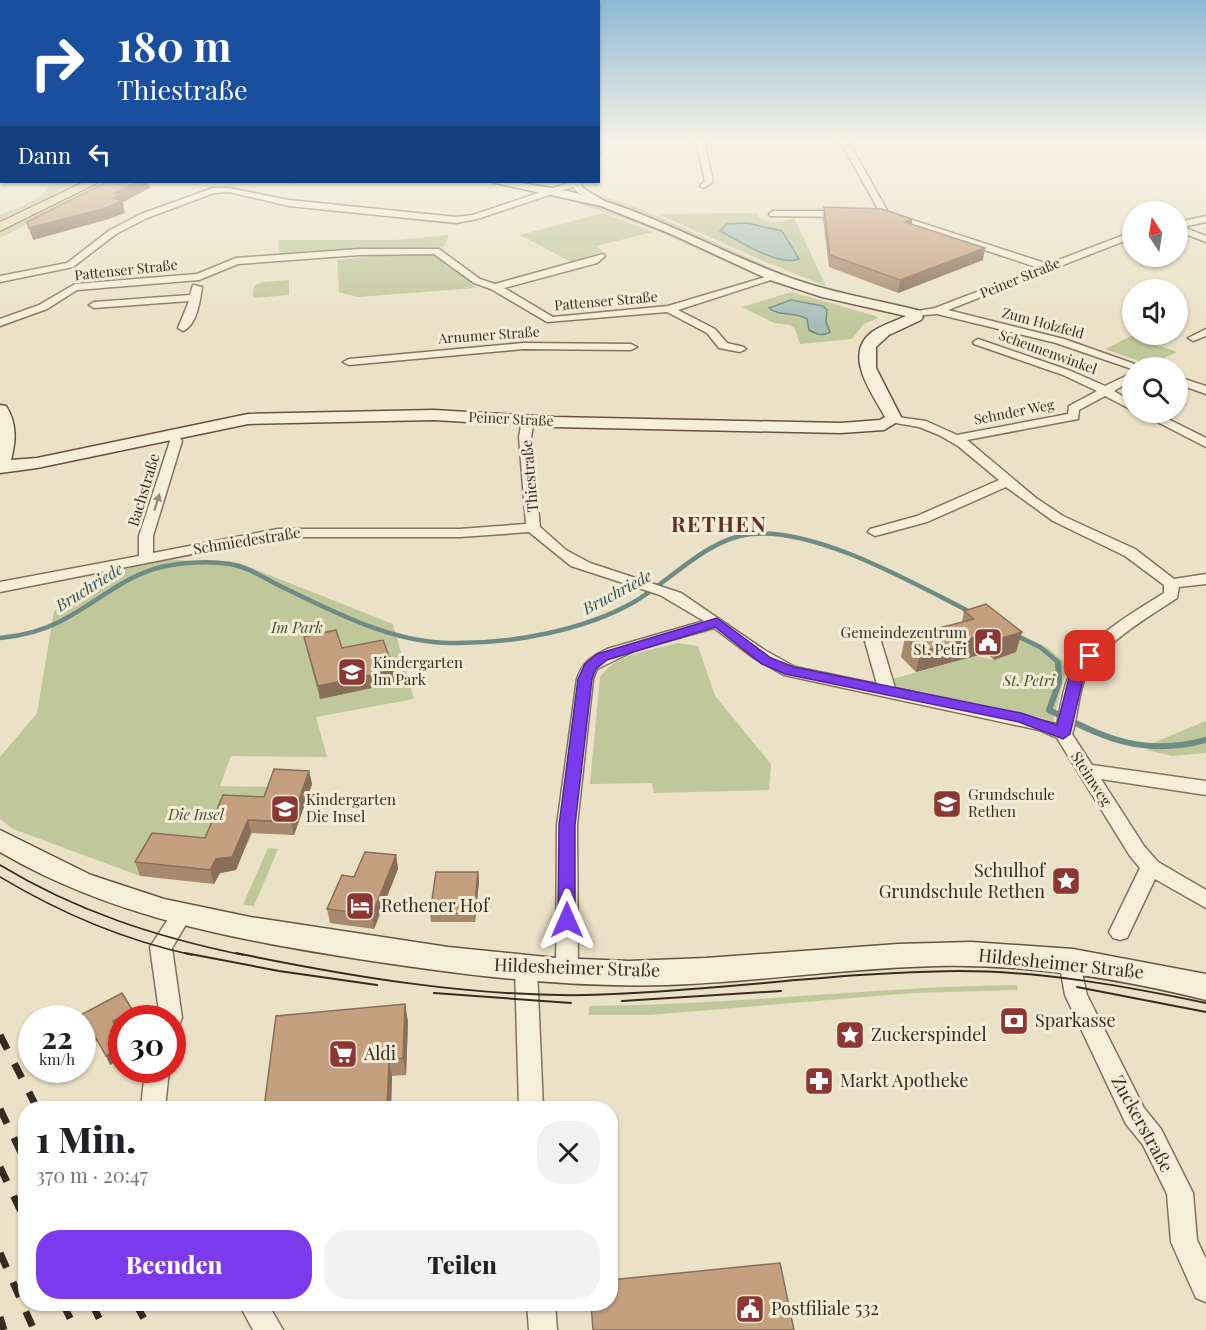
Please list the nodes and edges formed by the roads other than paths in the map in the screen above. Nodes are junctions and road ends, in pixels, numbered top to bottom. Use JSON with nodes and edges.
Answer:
{"nodes":[{"id":1,"x":45,"y":203,"type":"edge"},
{"id":2,"x":50,"y":203,"type":"edge"},
{"id":3,"x":177,"y":203,"type":"edge"},
{"id":4,"x":299,"y":203,"type":"edge"},
{"id":5,"x":514,"y":203,"type":"edge"},
{"id":6,"x":601,"y":203,"type":"edge"},
{"id":7,"x":879,"y":203,"type":"edge"},
{"id":8,"x":605,"y":204,"type":"joint"},
{"id":9,"x":32,"y":212,"type":"junction"},
{"id":10,"x":773,"y":214,"type":"dead end"},
{"id":11,"x":851,"y":214,"type":"edge"},
{"id":12,"x":874,"y":214,"type":"edge"},
{"id":13,"x":885,"y":214,"type":"junction"},
{"id":14,"x":1206,"y":219,"type":"edge"},
{"id":15,"x":1188,"y":224,"type":"edge"},
{"id":16,"x":0,"y":227,"type":"edge"},
{"id":17,"x":1188,"y":231,"type":"edge"},
{"id":18,"x":1122,"y":239,"type":"edge"},
{"id":19,"x":1206,"y":239,"type":"edge"},
{"id":20,"x":600,"y":256,"type":"dead end"},
{"id":21,"x":1046,"y":267,"type":"junction"},
{"id":22,"x":56,"y":268,"type":"junction"},
{"id":23,"x":199,"y":277,"type":"junction"},
{"id":24,"x":775,"y":277,"type":"junction"},
{"id":25,"x":0,"y":279,"type":"edge"},
{"id":26,"x":75,"y":287,"type":"junction"},
{"id":27,"x":495,"y":288,"type":"junction"},
{"id":28,"x":847,"y":298,"type":"junction"},
{"id":29,"x":194,"y":304,"type":"junction"},
{"id":30,"x":95,"y":309,"type":"dead end"},
{"id":31,"x":669,"y":309,"type":"junction"},
{"id":32,"x":937,"y":311,"type":"junction"},
{"id":33,"x":913,"y":317,"type":"junction"},
{"id":34,"x":551,"y":320,"type":"junction"},
{"id":35,"x":0,"y":323,"type":"edge"},
{"id":36,"x":183,"y":328,"type":"dead end"},
{"id":37,"x":1206,"y":332,"type":"edge"},
{"id":38,"x":978,"y":342,"type":"dead end"},
{"id":39,"x":1199,"y":344,"type":"edge"},
{"id":40,"x":535,"y":347,"type":"junction"},
{"id":41,"x":631,"y":347,"type":"dead end"},
{"id":42,"x":740,"y":349,"type":"dead end"},
{"id":43,"x":349,"y":362,"type":"dead end"},
{"id":44,"x":1122,"y":362,"type":"edge"},
{"id":45,"x":1122,"y":382,"type":"edge"},
{"id":46,"x":1188,"y":384,"type":"edge"},
{"id":47,"x":1206,"y":390,"type":"edge"},
{"id":48,"x":1106,"y":392,"type":"junction"},
{"id":49,"x":1122,"y":401,"type":"edge"},
{"id":50,"x":0,"y":410,"type":"edge"},
{"id":51,"x":894,"y":419,"type":"junction"},
{"id":52,"x":528,"y":420,"type":"junction"},
{"id":53,"x":1166,"y":423,"type":"edge"},
{"id":54,"x":171,"y":434,"type":"junction"},
{"id":55,"x":959,"y":438,"type":"junction"},
{"id":56,"x":1206,"y":443,"type":"edge"},
{"id":57,"x":0,"y":467,"type":"edge"},
{"id":58,"x":1008,"y":481,"type":"junction"},
{"id":59,"x":533,"y":528,"type":"junction"},
{"id":60,"x":875,"y":532,"type":"dead end"},
{"id":61,"x":146,"y":558,"type":"junction"},
{"id":62,"x":1206,"y":579,"type":"edge"},
{"id":63,"x":1171,"y":584,"type":"junction"},
{"id":64,"x":0,"y":587,"type":"edge"},
{"id":65,"x":717,"y":622,"type":"junction"},
{"id":66,"x":872,"y":638,"type":"dead end"},
{"id":67,"x":886,"y":690,"type":"junction"},
{"id":68,"x":1066,"y":725,"type":"junction"},
{"id":69,"x":1087,"y":771,"type":"junction"},
{"id":70,"x":1206,"y":788,"type":"edge"},
{"id":71,"x":0,"y":840,"type":"edge"},
{"id":72,"x":1150,"y":867,"type":"junction"},
{"id":73,"x":1206,"y":900,"type":"edge"},
{"id":74,"x":181,"y":916,"type":"junction"},
{"id":75,"x":1120,"y":932,"type":"dead end"},
{"id":76,"x":1070,"y":961,"type":"junction"},
{"id":77,"x":526,"y":968,"type":"junction"},
{"id":78,"x":567,"y":971,"type":"junction"},
{"id":79,"x":1206,"y":987,"type":"edge"},
{"id":80,"x":169,"y":1005,"type":"edge"},
{"id":81,"x":156,"y":1083,"type":"edge"},
{"id":82,"x":154,"y":1101,"type":"edge"},
{"id":83,"x":531,"y":1101,"type":"edge"},
{"id":84,"x":1206,"y":1288,"type":"edge"},
{"id":85,"x":257,"y":1311,"type":"edge"},
{"id":86,"x":542,"y":1311,"type":"edge"},
{"id":87,"x":269,"y":1330,"type":"edge"},
{"id":88,"x":543,"y":1330,"type":"edge"}],
"edges":[{"from":1,"to":9,"type":"main road"},
{"from":2,"to":9,"type":"main road"},
{"from":3,"to":22,"type":"street"},
{"from":4,"to":5,"type":"street"},
{"from":6,"to":8,"type":"street"},
{"from":7,"to":13,"type":"street"},
{"from":8,"to":24,"type":"street"},
{"from":9,"to":16,"type":"main road"},
{"from":10,"to":11,"type":"street"},
{"from":12,"to":13,"type":"street"},
{"from":13,"to":21,"type":"street"},
{"from":14,"to":15,"type":"street"},
{"from":17,"to":19,"type":"street"},
{"from":18,"to":21,"type":"street","name":"Peiner Straße"},
{"from":20,"to":27,"type":"street"},
{"from":21,"to":32,"type":"street","name":"Peiner Straße"},
{"from":22,"to":25,"type":"street"},
{"from":22,"to":26,"type":"street"},
{"from":23,"to":26,"type":"street","name":"Pattenser Straße"},
{"from":23,"to":27,"type":"street","name":"Pattenser Straße"},
{"from":23,"to":29,"type":"street"},
{"from":24,"to":28,"type":"street"},
{"from":24,"to":31,"type":"street","name":"Pattenser Straße"},
{"from":26,"to":35,"type":"street","name":"Pattenser Straße"},
{"from":27,"to":34,"type":"street","name":"Pattenser Straße"},
{"from":28,"to":33,"type":"street"},
{"from":28,"to":33,"type":"street","name":"Peiner Straße"},
{"from":29,"to":30,"type":"street"},
{"from":29,"to":36,"type":"street"},
{"from":31,"to":34,"type":"street","name":"Pattenser Straße"},
{"from":31,"to":42,"type":"street"},
{"from":32,"to":33,"type":"street","name":"Peiner Straße"},
{"from":32,"to":44,"type":"street","name":"Zum Holzfeld"},
{"from":33,"to":51,"type":"street","name":"Peiner Straße"},
{"from":34,"to":40,"type":"street"},
{"from":37,"to":39,"type":"street"},
{"from":38,"to":48,"type":"street","name":"Scheunenwinkel"},
{"from":40,"to":41,"type":"street","name":"Arnumer Straße"},
{"from":40,"to":43,"type":"street","name":"Arnumer Straße"},
{"from":45,"to":48,"type":"street"},
{"from":46,"to":47,"type":"street"},
{"from":48,"to":49,"type":"street","name":"Scheunenwinkel"},
{"from":48,"to":55,"type":"street","name":"Sehnder Weg"},
{"from":50,"to":57,"type":"street"},
{"from":51,"to":52,"type":"street","name":"Peiner Straße"},
{"from":51,"to":55,"type":"street"},
{"from":52,"to":54,"type":"street","name":"Peiner Straße"},
{"from":52,"to":59,"type":"street","name":"Thiestraße"},
{"from":53,"to":56,"type":"street"},
{"from":54,"to":57,"type":"street","name":"Peiner Straße"},
{"from":61,"to":54,"type":"street","name":"Bachstraße","one_way":true},
{"from":55,"to":58,"type":"street"},
{"from":58,"to":60,"type":"street"},
{"from":58,"to":63,"type":"street"},
{"from":59,"to":61,"type":"street","name":"Schmiedestraße"},
{"from":59,"to":65,"type":"street","name":"Thiestraße"},
{"from":61,"to":64,"type":"street","name":"Schmiedestraße"},
{"from":62,"to":63,"type":"street"},
{"from":63,"to":68,"type":"street"},
{"from":65,"to":67,"type":"street","name":"Thiestraße"},
{"from":65,"to":78,"type":"street"},
{"from":66,"to":67,"type":"street"},
{"from":67,"to":68,"type":"street","name":"Thiestraße"},
{"from":68,"to":69,"type":"street","name":"Steinweg"},
{"from":69,"to":70,"type":"street"},
{"from":69,"to":72,"type":"street","name":"Steinweg"},
{"from":71,"to":74,"type":"street","name":"Hildesheimer Straße"},
{"from":72,"to":73,"type":"street","name":"Steinweg"},
{"from":72,"to":75,"type":"street"},
{"from":74,"to":77,"type":"street","name":"Hildesheimer Straße"},
{"from":74,"to":80,"type":"street"},
{"from":76,"to":78,"type":"street","name":"Hildesheimer Straße"},
{"from":76,"to":79,"type":"street","name":"Hildesheimer Straße"},
{"from":76,"to":84,"type":"street","name":"Zuckerstraße"},
{"from":77,"to":78,"type":"street","name":"Hildesheimer Straße"},
{"from":77,"to":83,"type":"street"},
{"from":81,"to":82,"type":"street"},
{"from":85,"to":87,"type":"street"},
{"from":86,"to":88,"type":"street"}]}
